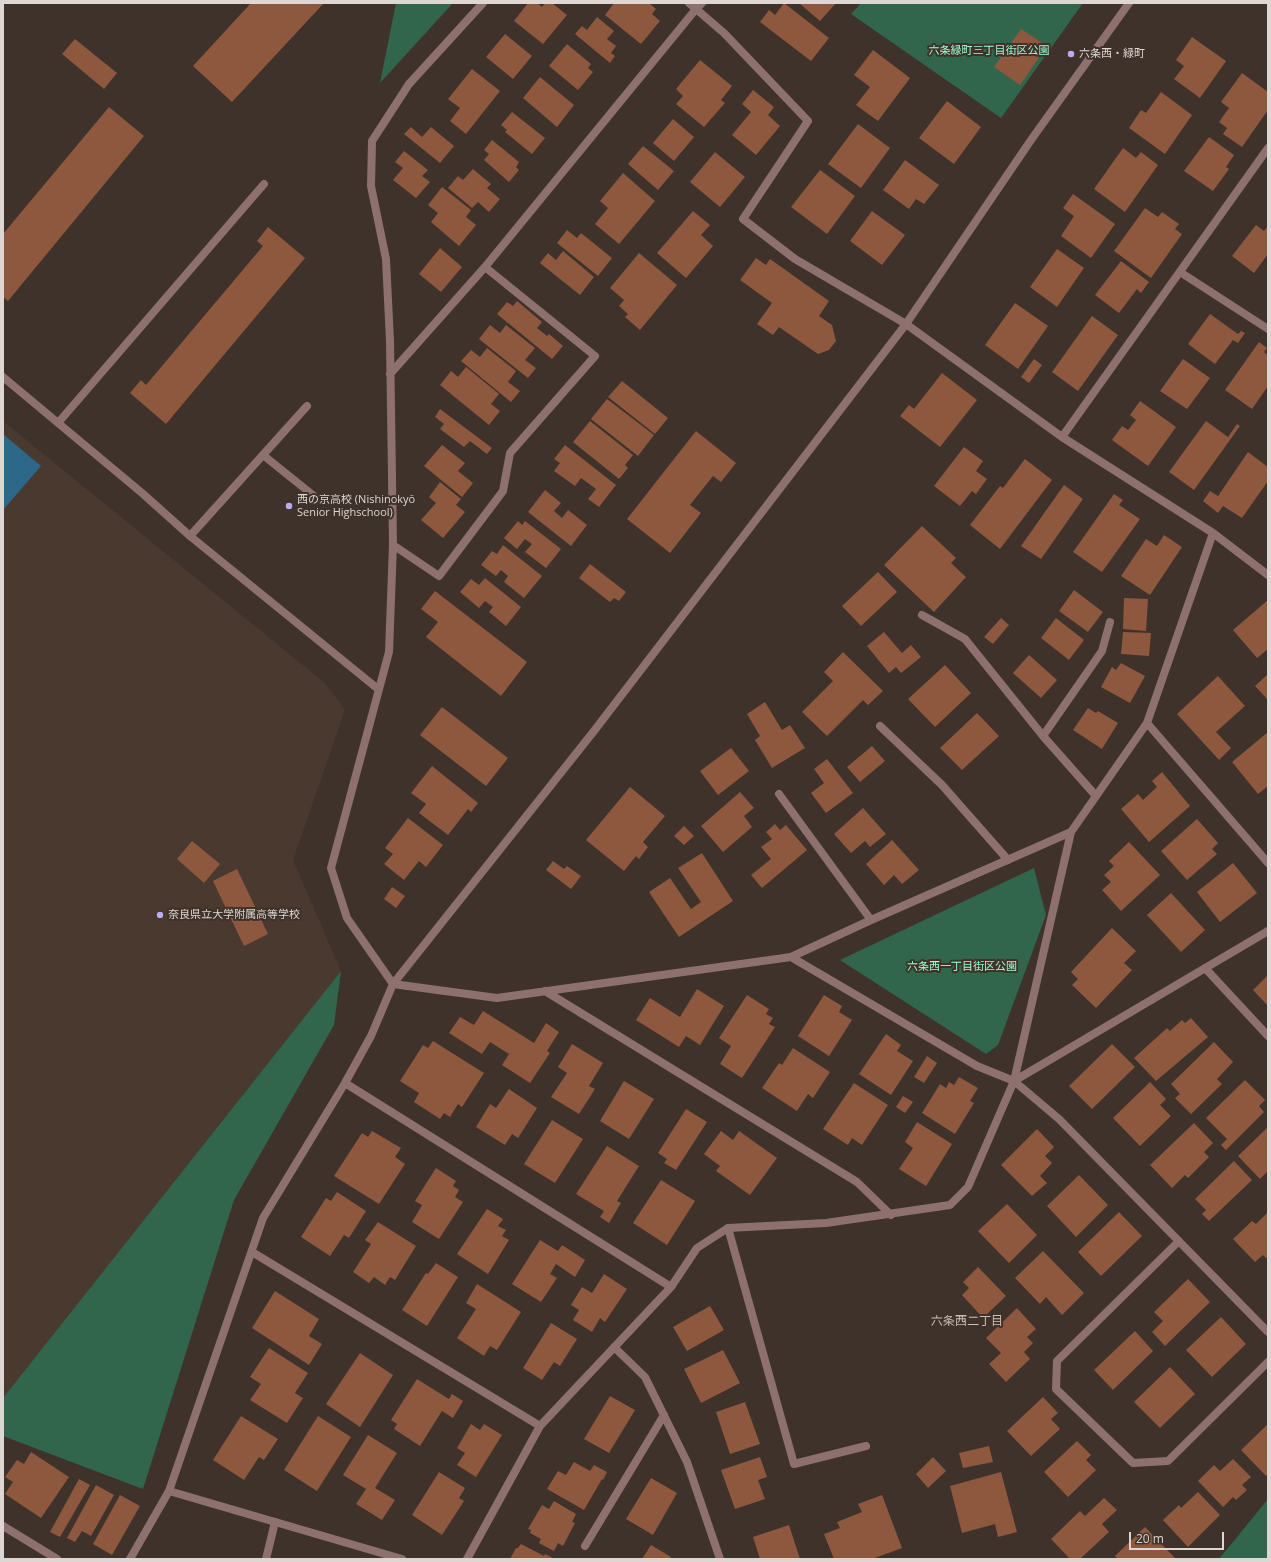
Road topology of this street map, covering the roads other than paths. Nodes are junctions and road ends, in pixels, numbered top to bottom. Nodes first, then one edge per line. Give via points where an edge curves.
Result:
1 (483, 3) edge
2 (689, 3) edge
3 (702, 3) edge
4 (1129, 3) edge
5 (696, 9) junction
6 (1268, 148) edge
7 (264, 184) dead end
8 (485, 267) junction
9 (1180, 272) junction
10 (906, 324) junction
11 (1268, 329) edge
12 (390, 374) junction
13 (3, 377) edge
14 (307, 406) dead end
15 (58, 423) junction
16 (1062, 437) junction
17 (263, 455) junction
18 (314, 496) dead end
19 (1213, 533) junction
20 (190, 536) junction
21 (393, 545) junction
22 (1268, 575) edge
23 (922, 615) dead end
24 (1110, 622) dead end
25 (378, 689) junction
26 (1147, 723) junction
27 (880, 726) dead end
28 (1043, 736) junction
29 (779, 794) dead end
30 (1096, 796) junction
31 (1071, 832) junction
32 (1008, 860) junction
33 (1268, 863) edge
34 (871, 920) junction
35 (1268, 931) edge
36 (792, 957) junction
37 (1205, 968) junction
38 (393, 984) junction
39 (545, 991) junction
40 (1268, 1036) edge
41 (1014, 1081) junction
42 (345, 1083) junction
43 (891, 1215) junction
44 (728, 1228) junction
45 (1178, 1241) junction
46 (252, 1252) junction
47 (671, 1287) junction
48 (1268, 1332) edge
49 (614, 1347) junction
50 (1268, 1362) edge
51 (664, 1415) junction
52 (540, 1426) junction
53 (866, 1446) dead end
54 (169, 1491) junction
55 (275, 1522) junction
56 (3, 1526) edge
57 (585, 1546) dead end
58 (57, 1559) edge
59 (130, 1559) edge
60 (266, 1559) edge
61 (402, 1559) edge
62 (467, 1559) edge
63 (720, 1559) edge

1 - 12 street via 409,84 372,141 371,186 386,259
2 - 5 street
3 - 5 street
4 - 10 street via 1031,140
5 - 8 street
5 - 10 street via 724,33 808,121 742,219 795,259
6 - 9 street
7 - 15 street
8 - 12 street
8 - 21 street via 595,356 510,453 503,491 439,576
9 - 11 street
9 - 16 street
10 - 16 street
10 - 38 street via 594,731
12 - 21 street
13 - 15 street
14 - 17 street
15 - 20 street
16 - 19 street
17 - 18 street
17 - 20 street
19 - 22 street
19 - 26 street
20 - 25 street
21 - 25 street via 389,652
23 - 28 street via 965,639
24 - 28 street via 1102,651
25 - 38 street via 331,868 346,918
26 - 30 street
26 - 33 street
27 - 32 street via 942,785
28 - 30 street
29 - 34 street
30 - 31 street
31 - 32 street
31 - 41 street
32 - 34 street
34 - 36 street
35 - 37 street
36 - 39 street
36 - 41 street via 977,1066
37 - 40 street
37 - 41 street
38 - 39 street via 497,998
38 - 42 street via 371,1036
39 - 43 street via 857,1182
41 - 43 street via 968,1187 950,1205
41 - 45 street via 1059,1120
42 - 46 street via 263,1218
42 - 47 street
43 - 44 street via 826,1223
44 - 47 street via 697,1248
44 - 53 street via 794,1464
45 - 48 street
45 - 50 street via 1057,1361 1056,1389 1133,1463 1168,1461
46 - 52 street
46 - 54 street
47 - 49 street
49 - 51 street via 645,1377
49 - 52 street
51 - 57 street
51 - 63 street via 687,1462
52 - 62 street
54 - 55 street
54 - 59 street
55 - 60 street
55 - 61 street
56 - 58 street

